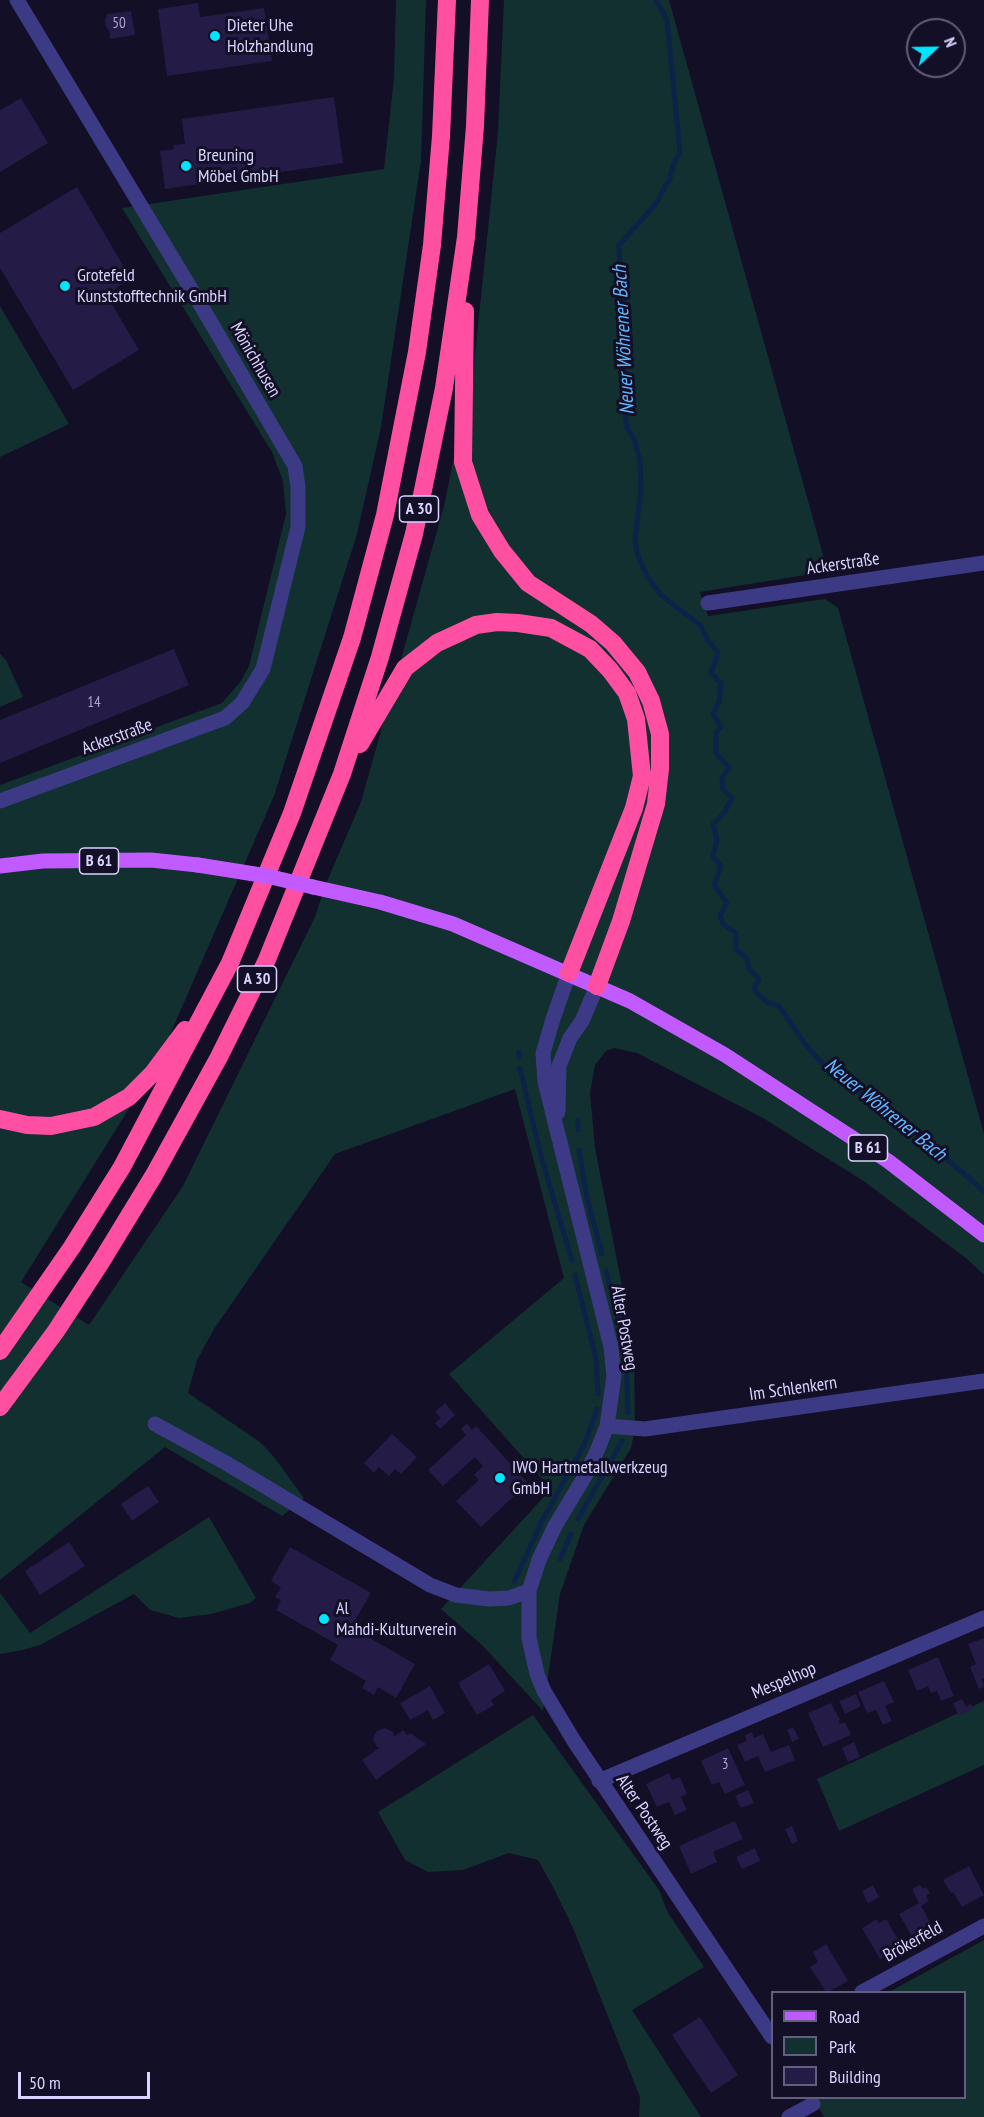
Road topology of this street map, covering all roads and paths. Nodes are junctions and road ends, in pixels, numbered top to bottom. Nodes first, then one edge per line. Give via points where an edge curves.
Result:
1 (17, 0) edge
2 (447, 0) edge
3 (480, 0) edge
4 (466, 237) junction
5 (984, 562) edge
6 (708, 603) dead end
7 (242, 703) joint
8 (342, 774) junction
9 (0, 801) edge
10 (0, 866) edge
11 (569, 974) junction
12 (597, 986) junction
13 (215, 990) junction
14 (0, 1119) edge
15 (557, 1130) junction
16 (984, 1235) edge
17 (0, 1351) edge
18 (984, 1381) edge
19 (0, 1407) edge
20 (155, 1425) dead end
21 (607, 1426) junction
22 (529, 1591) junction
23 (984, 1618) edge
24 (599, 1781) junction
25 (984, 1926) edge
26 (863, 1991) edge
27 (771, 2036) edge
28 (814, 2106) edge
29 (789, 2117) edge

1 - 7 street, Mönichhusen via 295,466 298,527 262,669
2 - 13 highway, A 30 via 432,245 417,352 385,515 352,638 292,813
3 - 4 highway, A 30
4 - 8 highway, A 30 via 444,388 414,534
4 - 12 highway via 463,462 480,515 528,583 591,624 619,650 637,672 651,701 660,734 656,804
5 - 6 street, Ackerstraße
7 - 9 street, Ackerstraße via 225,718
8 - 11 highway via 405,668 437,643 476,626 507,622 551,628 590,649 627,693 636,719 642,776 634,808
8 - 19 highway, A 30 via 266,962 219,1058 101,1262
10 - 11 main road, B 61, bridge via 43,861 151,860 267,876 380,902 453,924
11 - 12 main road, B 61
11 - 15 street, Alter Postweg via 543,1053 545,1082
12 - 15 street, Alter Postweg via 559,1066
12 - 16 main road, B 61 via 676,1026 746,1068 888,1161
13 - 14 highway via 153,1073 129,1097 94,1117 51,1126
13 - 17 highway, A 30 via 122,1167
15 - 21 street, Alter Postweg via 611,1347 614,1376
18 - 21 street, Im Schlenkern via 645,1429
20 - 22 street via 430,1585 456,1595 489,1599
21 - 22 street, Alter Postweg via 585,1476 555,1526
22 - 24 street, Alter Postweg via 529,1638 537,1674
23 - 24 street, Mespelhop
24 - 27 street, Alter Postweg
25 - 26 street, Brökerfeld
28 - 29 street

